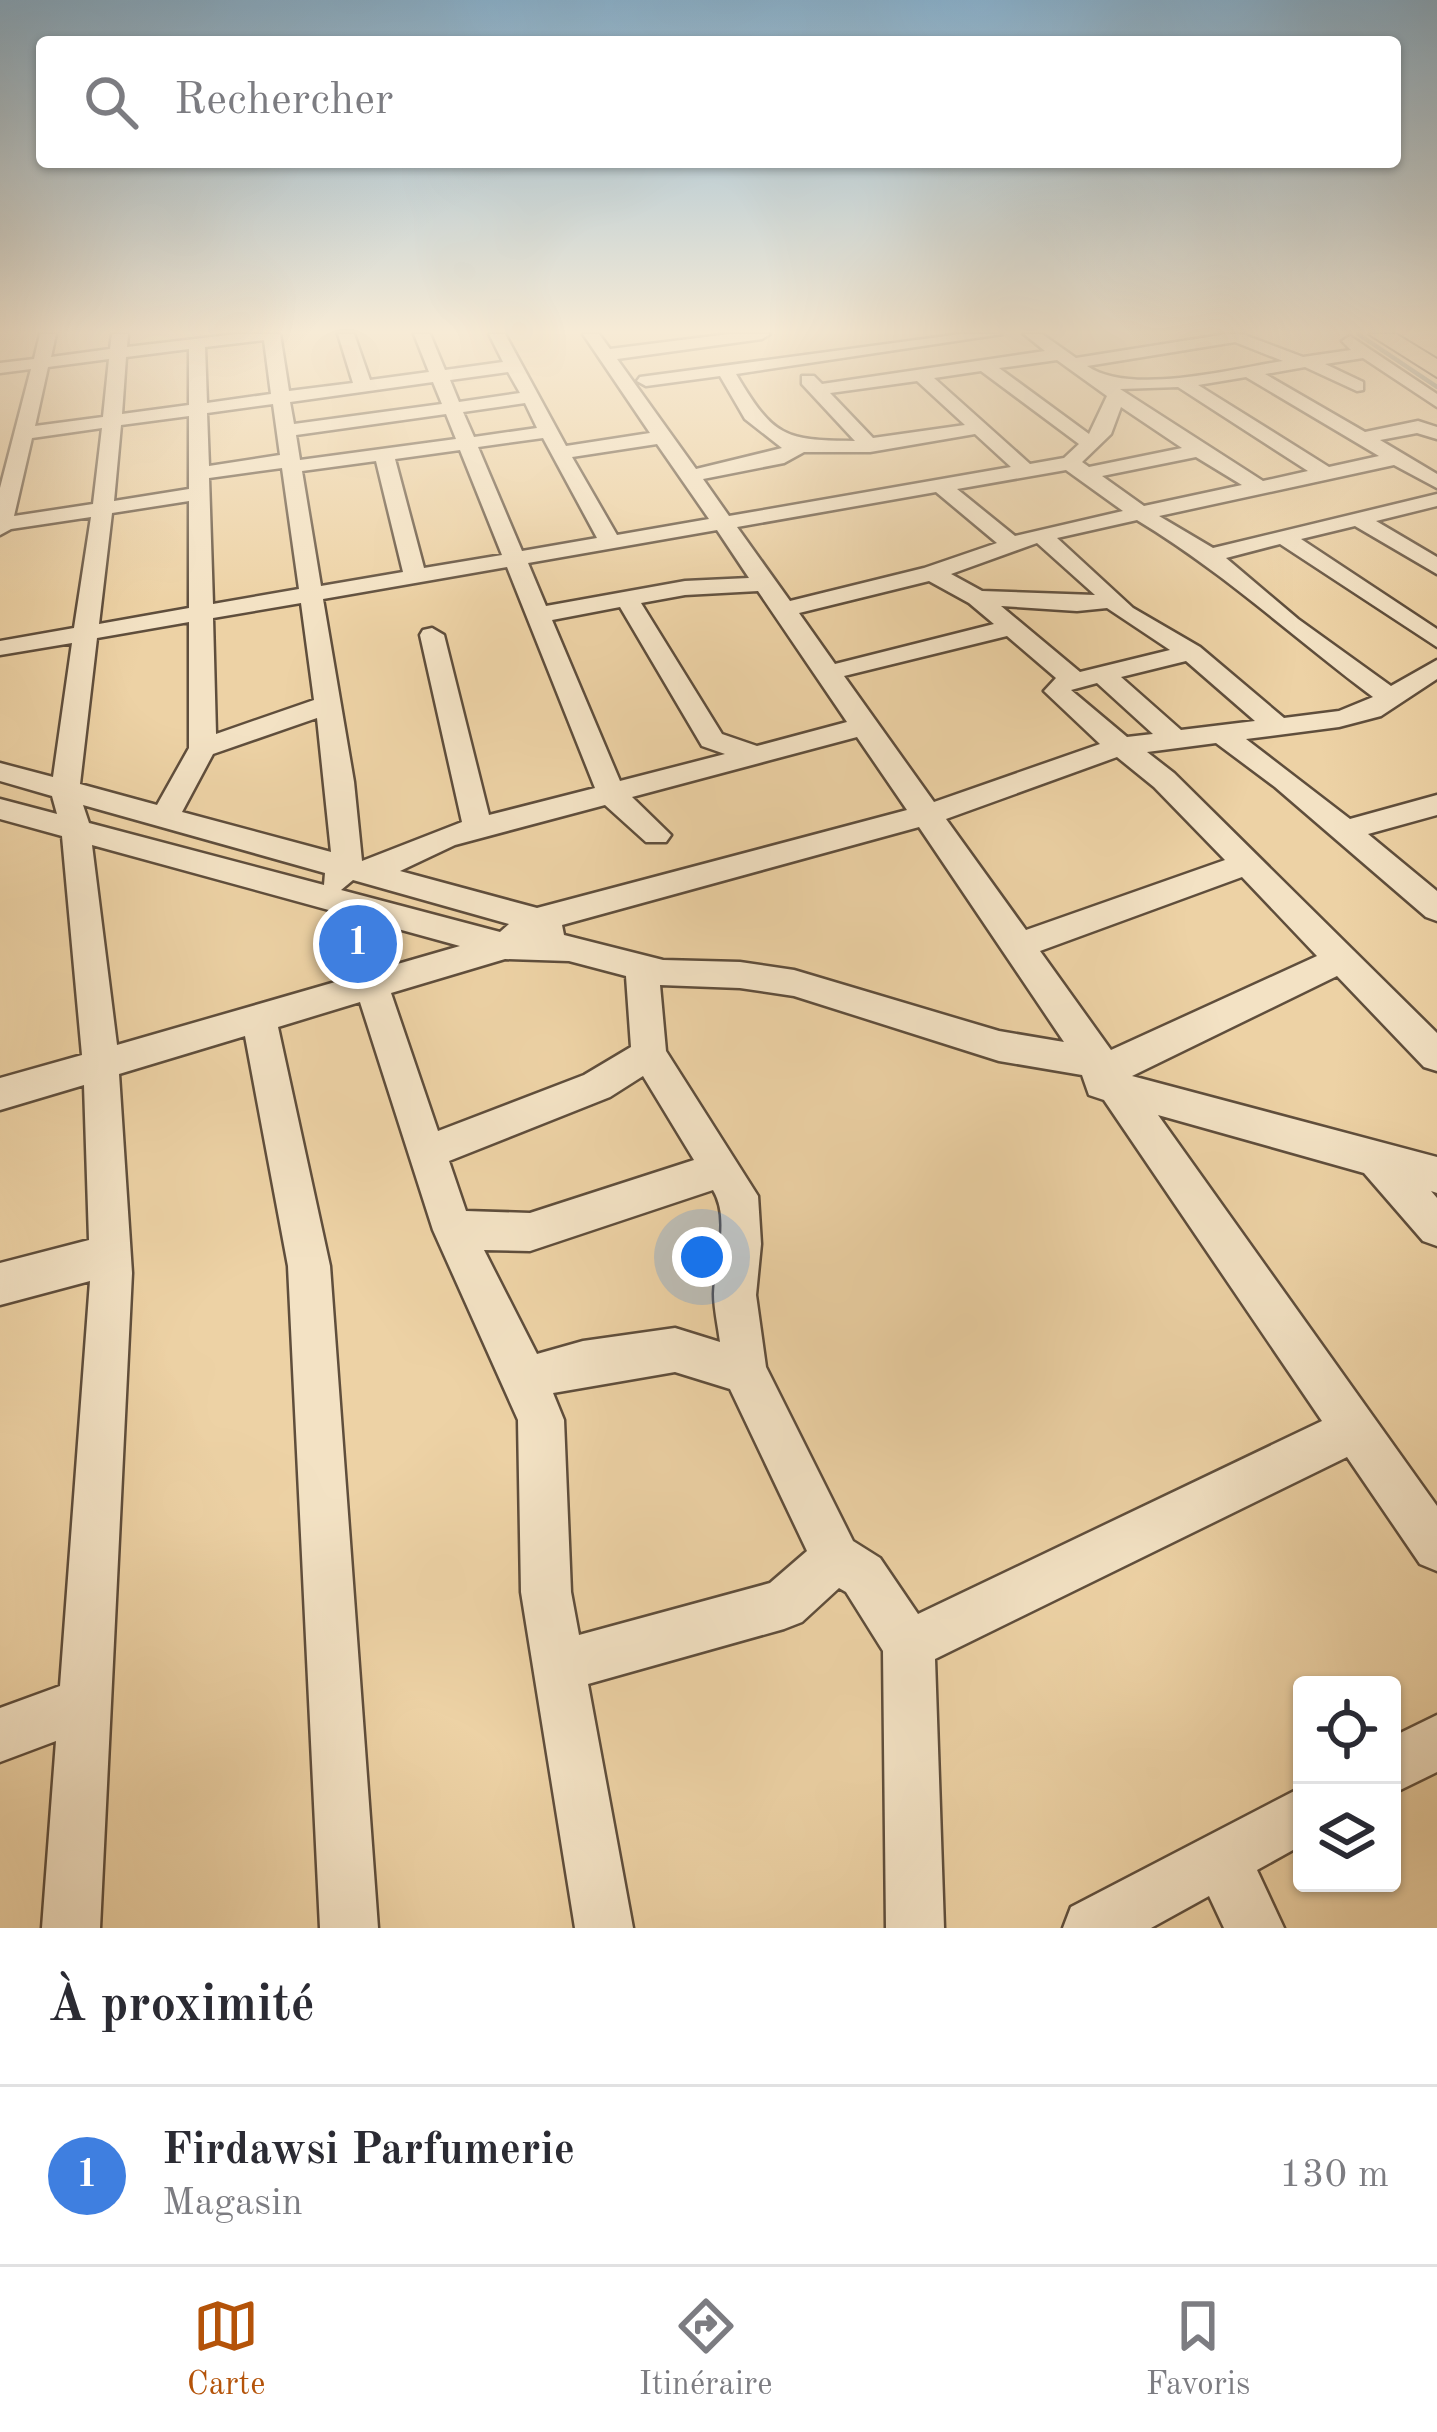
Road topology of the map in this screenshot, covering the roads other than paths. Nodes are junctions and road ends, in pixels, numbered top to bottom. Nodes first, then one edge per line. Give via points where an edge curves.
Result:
1 (26, 424) edge
2 (74, 424) edge
3 (112, 424) edge
4 (197, 424) edge
5 (285, 424) edge
6 (337, 424) edge
7 (460, 424) edge
8 (545, 424) edge
9 (654, 424) edge
10 (764, 424) edge
11 (848, 424) edge
12 (976, 424) edge
13 (1067, 424) edge
14 (1106, 424) edge
15 (1157, 424) edge
16 (1247, 424) edge
17 (1341, 424) edge
18 (851, 427) junction
19 (1161, 427) junction
20 (980, 428) junction
21 (0, 429) edge
22 (25, 429) junction
23 (286, 431) junction
24 (1139, 431) dead end
25 (549, 432) junction
26 (1437, 433) edge
27 (1117, 435) dead end
28 (663, 437) junction
29 (1364, 437) junction
30 (467, 442) junction
31 (1093, 442) junction
32 (790, 443) junction
33 (870, 446) junction
34 (1198, 451) junction
35 (384, 454) junction
36 (560, 454) junction
37 (1398, 458) junction
38 (9, 461) edge
39 (291, 463) junction
40 (1077, 468) junction
41 (1025, 470) junction
42 (1323, 472) junction
43 (690, 476) junction
44 (1437, 482) edge
45 (198, 484) junction
46 (940, 485) junction
47 (1257, 486) junction
48 (4, 496) edge
49 (1437, 500) edge
50 (102, 506) junction
51 (1141, 514) junction
52 (1360, 520) junction
53 (723, 523) junction
54 (1, 526) edge
55 (1040, 536) junction
56 (1285, 538) junction
57 (610, 542) junction
58 (1011, 544) junction
59 (1210, 555) junction
60 (515, 559) junction
61 (1437, 567) edge
62 (932, 573) junction
63 (415, 576) junction
64 (308, 595) junction
65 (774, 597) junction
66 (977, 598) junction
67 (627, 599) junction
68 (1112, 600) junction
69 (201, 614) junction
70 (538, 615) junction
71 (1013, 626) junction
72 (86, 633) junction
73 (432, 635) dead end
74 (1437, 640) edge
75 (0, 648) edge
76 (1191, 652) junction
77 (1437, 668) edge
78 (827, 673) junction
79 (1102, 675) junction
80 (1075, 681) junction
81 (1391, 698) junction
82 (327, 705) junction
83 (1276, 725) junction
84 (865, 726) junction
85 (1218, 732) junction
86 (712, 740) junction
87 (1176, 740) junction
88 (1118, 747) junction
89 (203, 748) junction
90 (753, 754) junction
91 (0, 772) edge
92 (680, 775) junction
93 (65, 790) junction
94 (612, 795) junction
95 (0, 808) edge
96 (1434, 810) edge
97 (927, 815) junction
98 (166, 817) junction
99 (478, 829) junction
100 (76, 830) junction
101 (1346, 830) junction
102 (656, 835) junction
103 (1243, 865) junction
104 (358, 869) junction
105 (660, 887) junction
106 (322, 898) junction
107 (1437, 909) edge
108 (537, 920) junction
109 (505, 946) junction
110 (1018, 946) junction
111 (568, 948) junction
112 (1340, 959) junction
113 (642, 969) junction
114 (371, 985) junction
115 (259, 1018) junction
116 (649, 1054) junction
117 (1437, 1056) edge
118 (100, 1064) junction
119 (1106, 1078) junction
120 (0, 1094) edge
121 (425, 1154) junction
122 (1378, 1161) junction
123 (722, 1168) junction
124 (1437, 1175) edge
125 (1437, 1227) edge
126 (453, 1230) junction
127 (111, 1273) junction
128 (0, 1284) edge
129 (745, 1370) junction
130 (526, 1378) junction
131 (1354, 1429) junction
132 (1437, 1547) edge
133 (836, 1558) junction
134 (909, 1645) junction
135 (558, 1667) junction
136 (85, 1703) junction
137 (0, 1735) edge
138 (1437, 1742) edge
139 (1401, 1762) edge
140 (1293, 1820) edge
141 (1221, 1859) junction
142 (1102, 1926) edge
143 (71, 1928) edge
144 (349, 1928) edge
145 (604, 1928) edge
146 (915, 1928) edge
147 (1255, 1928) edge

1 - 22 street
2 - 22 street
3 - 50 street
4 - 45 street
5 - 23 street
6 - 23 street
7 - 30 street
8 - 25 street
9 - 28 street
10 - 32 street
11 - 18 street
12 - 20 street
13 - 31 street
14 - 31 street
15 - 19 street
16 - 42 street
17 - 29 street
18 - 32 street
18 - 33 street
19 - 24 street
19 - 34 street
20 - 33 street
20 - 41 street
21 - 22 street
22 - 38 street
23 - 39 street
25 - 30 street
25 - 36 street
26 - 29 street via 1418,427
27 - 31 street
28 - 36 street
28 - 43 street
29 - 37 street
30 - 35 street
30 - 60 street
31 - 40 street
32 - 33 street
32 - 43 street via 777,459
34 - 40 street
34 - 47 street
35 - 39 street
35 - 63 street
36 - 57 street
37 - 42 street
37 - 44 street
38 - 48 street
39 - 45 street
39 - 64 street
40 - 41 street
40 - 51 street
41 - 46 street
42 - 47 street
43 - 53 street
45 - 50 street
45 - 69 street
46 - 53 street
46 - 58 street
47 - 51 street
48 - 54 street
49 - 52 street
50 - 54 street
50 - 72 street
51 - 55 street
51 - 59 street
52 - 56 street
52 - 61 street
53 - 57 street
53 - 65 street
55 - 58 street
55 - 68 street
56 - 59 street
56 - 74 street
57 - 60 street
58 - 62 street
59 - 81 street
60 - 63 street
60 - 70 street
62 - 65 street
62 - 66 street
63 - 64 street
64 - 69 street
64 - 82 street
65 - 67 street via 685,588
65 - 78 street
66 - 68 street
66 - 71 street
67 - 70 street
67 - 86 street
68 - 76 street
69 - 72 street
69 - 89 street
70 - 94 street
71 - 78 street
71 - 80 street
72 - 75 street
72 - 93 street
73 - 99 street
76 - 79 street
76 - 83 street
77 - 81 street
78 - 84 street
79 - 80 street
79 - 87 street
80 - 88 street via 1057,691
81 - 83 street via 1339,718
82 - 89 street
82 - 104 street
83 - 85 street
84 - 90 street
84 - 97 street
85 - 87 street
85 - 101 street
86 - 90 street
86 - 92 street
87 - 88 street
88 - 97 street
88 - 103 street via 1164,780
89 - 98 street
90 - 92 street
91 - 93 street
92 - 94 street
92 - 102 street
93 - 98 street
93 - 100 street
94 - 99 street
94 - 102 street
95 - 100 street
96 - 101 street
97 - 105 street
97 - 110 street
98 - 104 street
99 - 104 street
100 - 106 street
100 - 118 street
101 - 107 street
102 - 105 street
103 - 110 street
103 - 112 street
104 - 106 street
104 - 108 street
105 - 108 street
106 - 109 street
108 - 109 street
108 - 111 street
109 - 111 street
109 - 114 street
110 - 119 street
111 - 113 street
112 - 117 street
112 - 119 street via 1125,1059
113 - 116 street
113 - 119 street via 794,983
114 - 115 street
114 - 121 street
115 - 118 street
115 - 144 street via 310,1266
116 - 121 street via 597,1086
116 - 123 street
118 - 120 street
118 - 127 street
119 - 122 street
119 - 131 street
121 - 126 street
122 - 124 street
122 - 125 street
123 - 126 street via 530,1232
123 - 129 street via 738,1196 735,1294
126 - 130 street
127 - 128 street via 88,1260
127 - 136 street
129 - 130 street via 675,1349
129 - 133 street
130 - 135 street via 541,1420 544,1576
131 - 132 street
131 - 134 street
133 - 134 street via 863,1575
133 - 135 street via 784,1604
134 - 146 street
135 - 145 street
136 - 137 street
136 - 143 street
138 - 139 street
140 - 141 street
141 - 142 street
141 - 147 street

